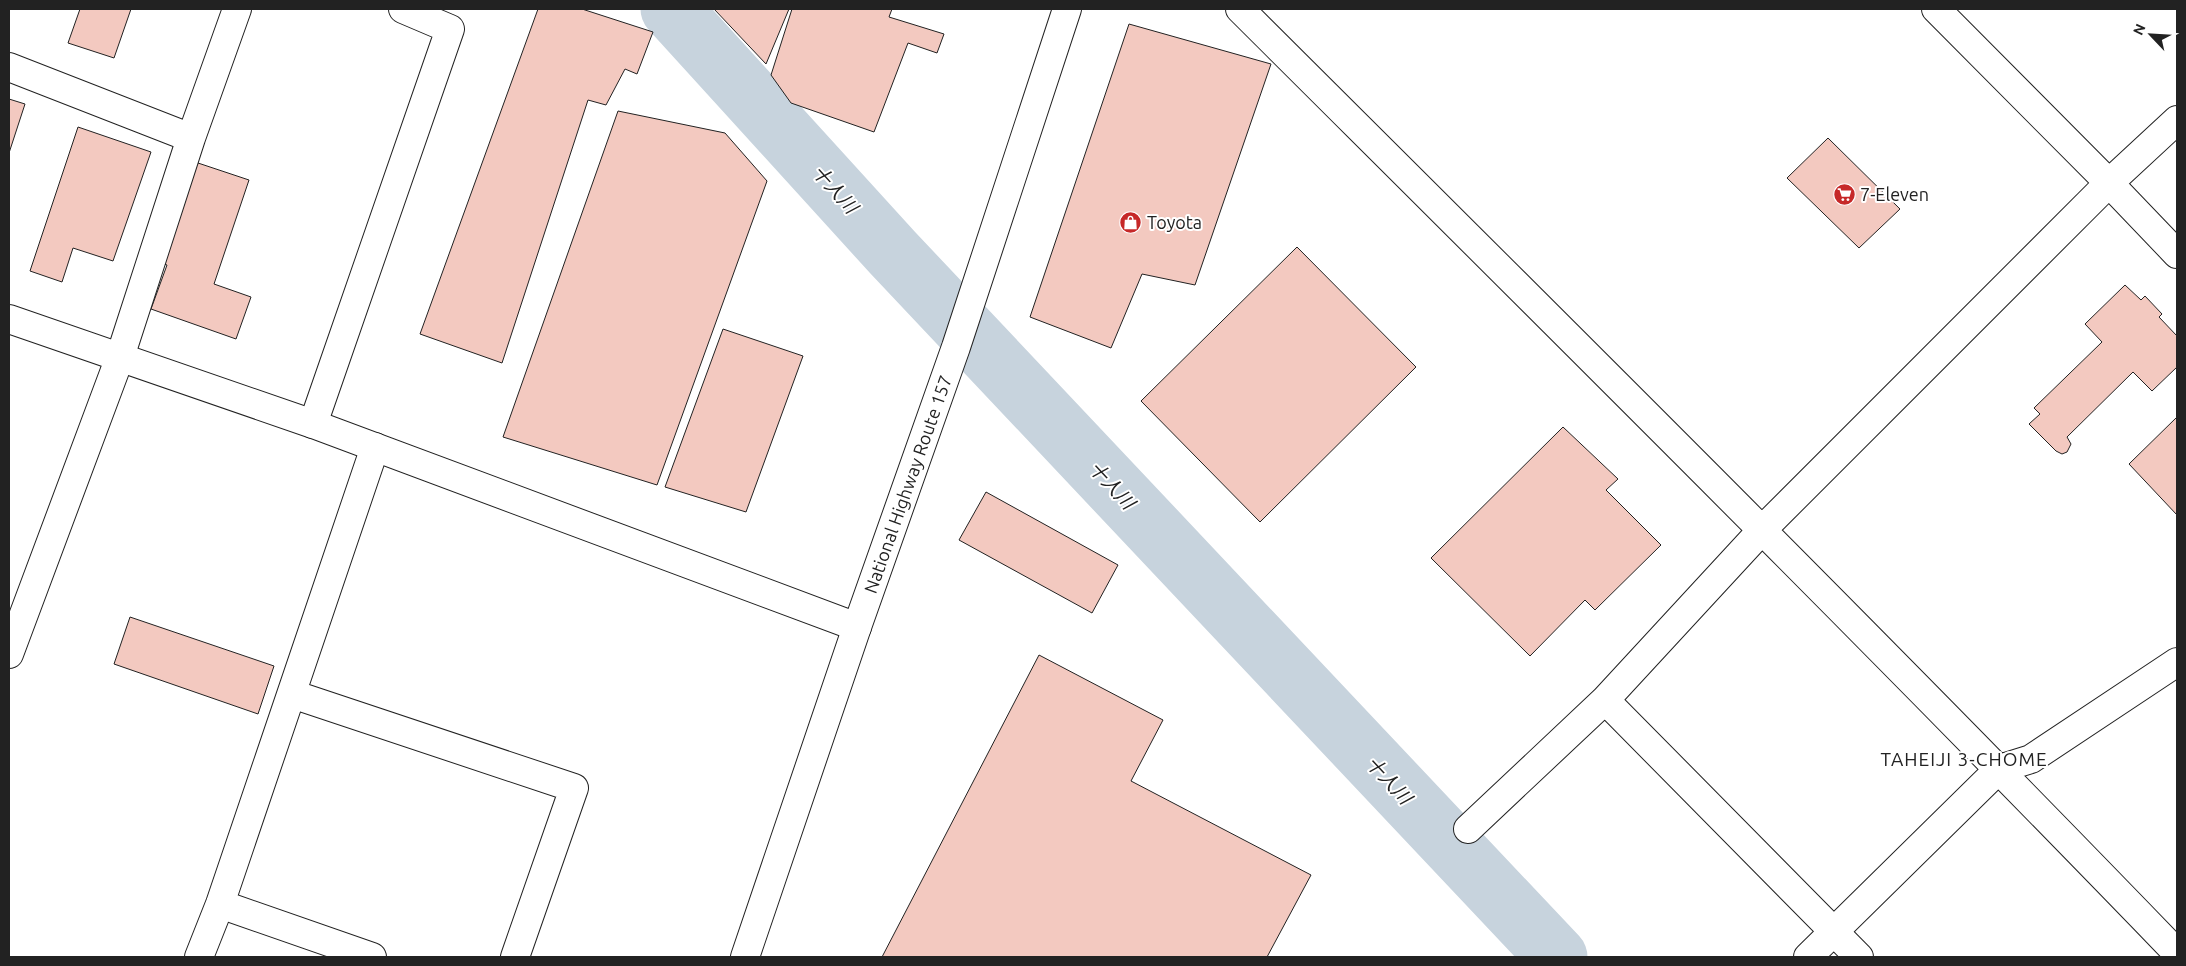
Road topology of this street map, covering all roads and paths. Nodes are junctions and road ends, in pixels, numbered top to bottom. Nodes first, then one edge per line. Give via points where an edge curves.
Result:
1 (237, 9) edge
2 (403, 9) edge
3 (1067, 9) edge
4 (1240, 9) edge
5 (1936, 9) edge
6 (9, 67) edge
7 (2177, 120) edge
8 (191, 138) junction
9 (2110, 183) junction
10 (2177, 254) edge
11 (9, 319) edge
12 (120, 357) junction
13 (313, 424) junction
14 (375, 447) junction
15 (1762, 530) junction
16 (857, 627) junction
17 (9, 654) edge
18 (2177, 662) edge
19 (292, 694) junction
20 (1605, 700) junction
21 (1999, 768) junction
22 (1468, 829) dead end
23 (220, 904) junction
24 (1835, 931) junction
25 (2177, 953) edge
26 (199, 957) edge
27 (372, 957) edge
28 (515, 957) edge
29 (745, 957) edge
30 (1808, 957) edge
31 (1860, 957) edge

1 - 8 main road
2 - 13 main road via 450,29
3 - 16 main road, National Highway Route 157 via 956,347
4 - 15 main road
5 - 9 main road
6 - 8 main road
7 - 9 main road
8 - 12 main road
9 - 10 main road
9 - 15 main road
11 - 12 main road
12 - 13 main road
12 - 17 main road
13 - 14 main road
14 - 16 main road
14 - 19 main road
15 - 20 main road
15 - 21 main road
16 - 29 main road, National Highway Route 157
18 - 21 main road via 2031,759
19 - 23 main road
19 - 28 main road via 574,788
20 - 22 main road
20 - 24 main road
21 - 24 main road
21 - 25 main road
23 - 26 main road
23 - 27 main road
24 - 30 main road
24 - 31 main road

